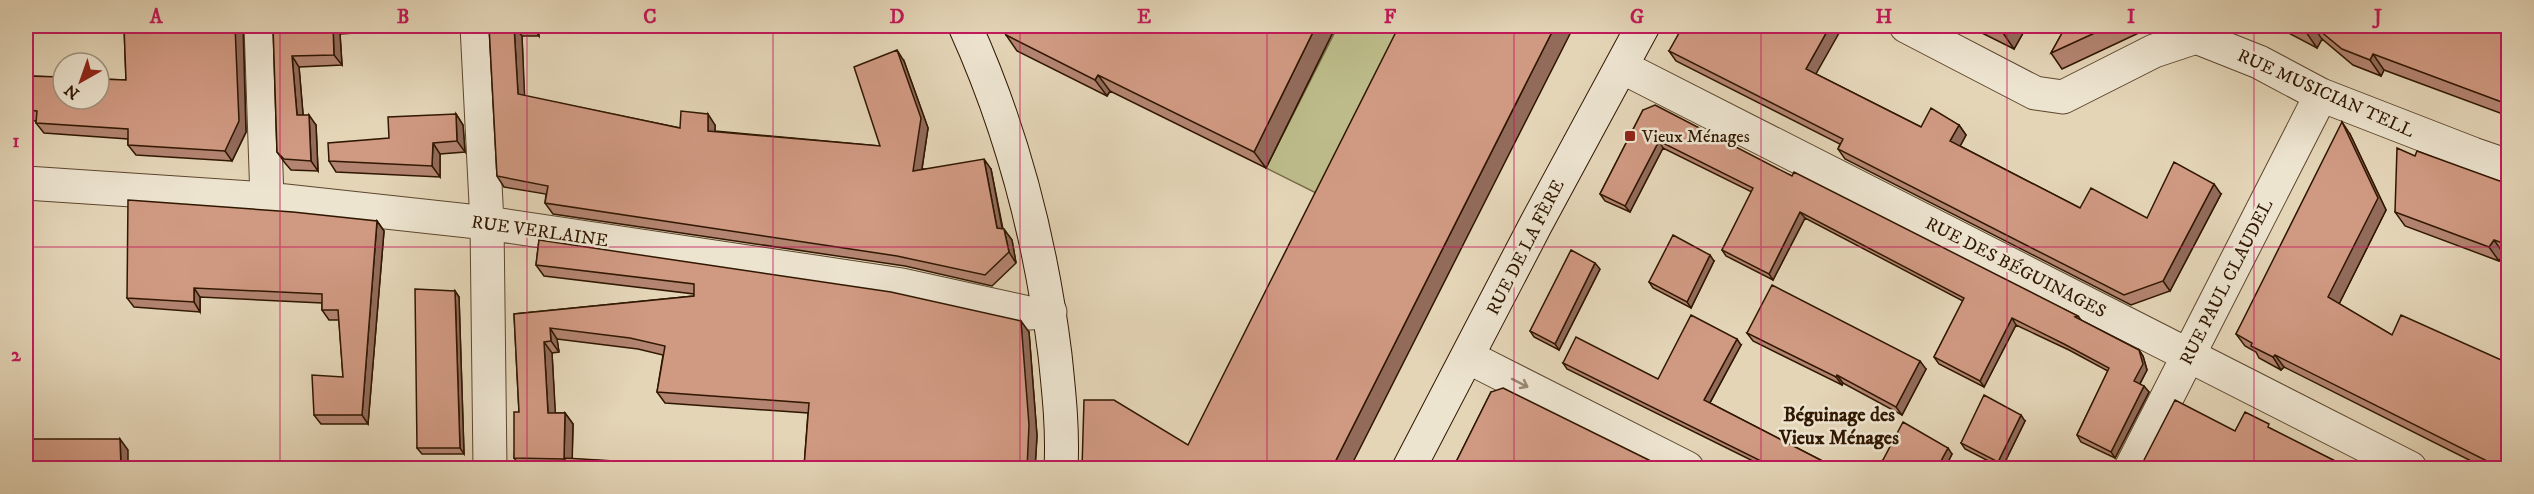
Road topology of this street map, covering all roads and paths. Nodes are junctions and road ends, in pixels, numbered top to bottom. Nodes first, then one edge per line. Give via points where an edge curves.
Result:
1 (261, 26) edge
2 (477, 26) edge
3 (965, 26) edge
4 (1643, 26) edge
5 (1906, 26) edge
6 (2188, 31) edge
7 (1622, 67) junction
8 (2321, 95) junction
9 (2508, 166) edge
10 (26, 183) edge
11 (267, 199) junction
12 (487, 223) junction
13 (1050, 312) junction
14 (2189, 356) junction
15 (1468, 357) junction
16 (490, 468) edge
17 (1061, 468) edge
18 (1409, 468) edge
19 (1687, 468) edge
20 (2131, 468) edge
21 (2410, 468) edge

1 - 11 street
2 - 12 street
3 - 13 street via 989,80 1032,217
4 - 7 street, RUE DE LA FÈRE
5 - 6 street via 2035,93 2063,97
6 - 8 street, RUE MUSICIAN TELL
7 - 14 street, RUE DES BÉGUINAGES
7 - 15 street, RUE DE LA FÈRE
8 - 9 street, RUE MUSICIAN TELL
8 - 14 street, RUE PAUL CLAUDEL
10 - 11 street, RUE VERLAINE
11 - 12 street, RUE VERLAINE
12 - 13 street, RUE VERLAINE via 902,285 1029,313
12 - 16 street
13 - 17 street via 1063,431
14 - 20 street, RUE PAUL CLAUDEL
14 - 21 street, RUE DES BÉGUINAGES
15 - 18 street, RUE DE LA FÈRE
15 -> 19 street

